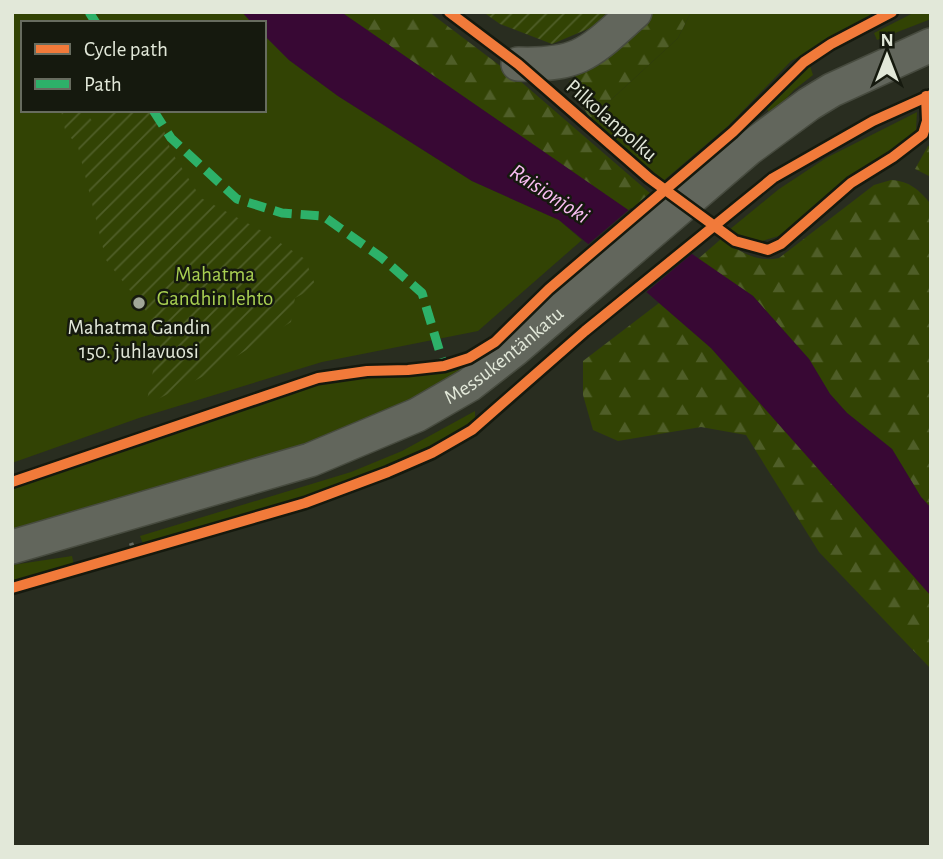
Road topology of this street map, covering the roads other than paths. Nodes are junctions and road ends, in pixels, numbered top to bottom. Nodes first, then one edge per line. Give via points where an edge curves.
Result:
1 (635, 12) edge
2 (931, 45) edge
3 (518, 64) dead end
4 (12, 547) edge

1 - 3 street via 577,59
2 - 4 street, Messukentänkatu via 832,90 800,110 469,385 417,415 310,460

